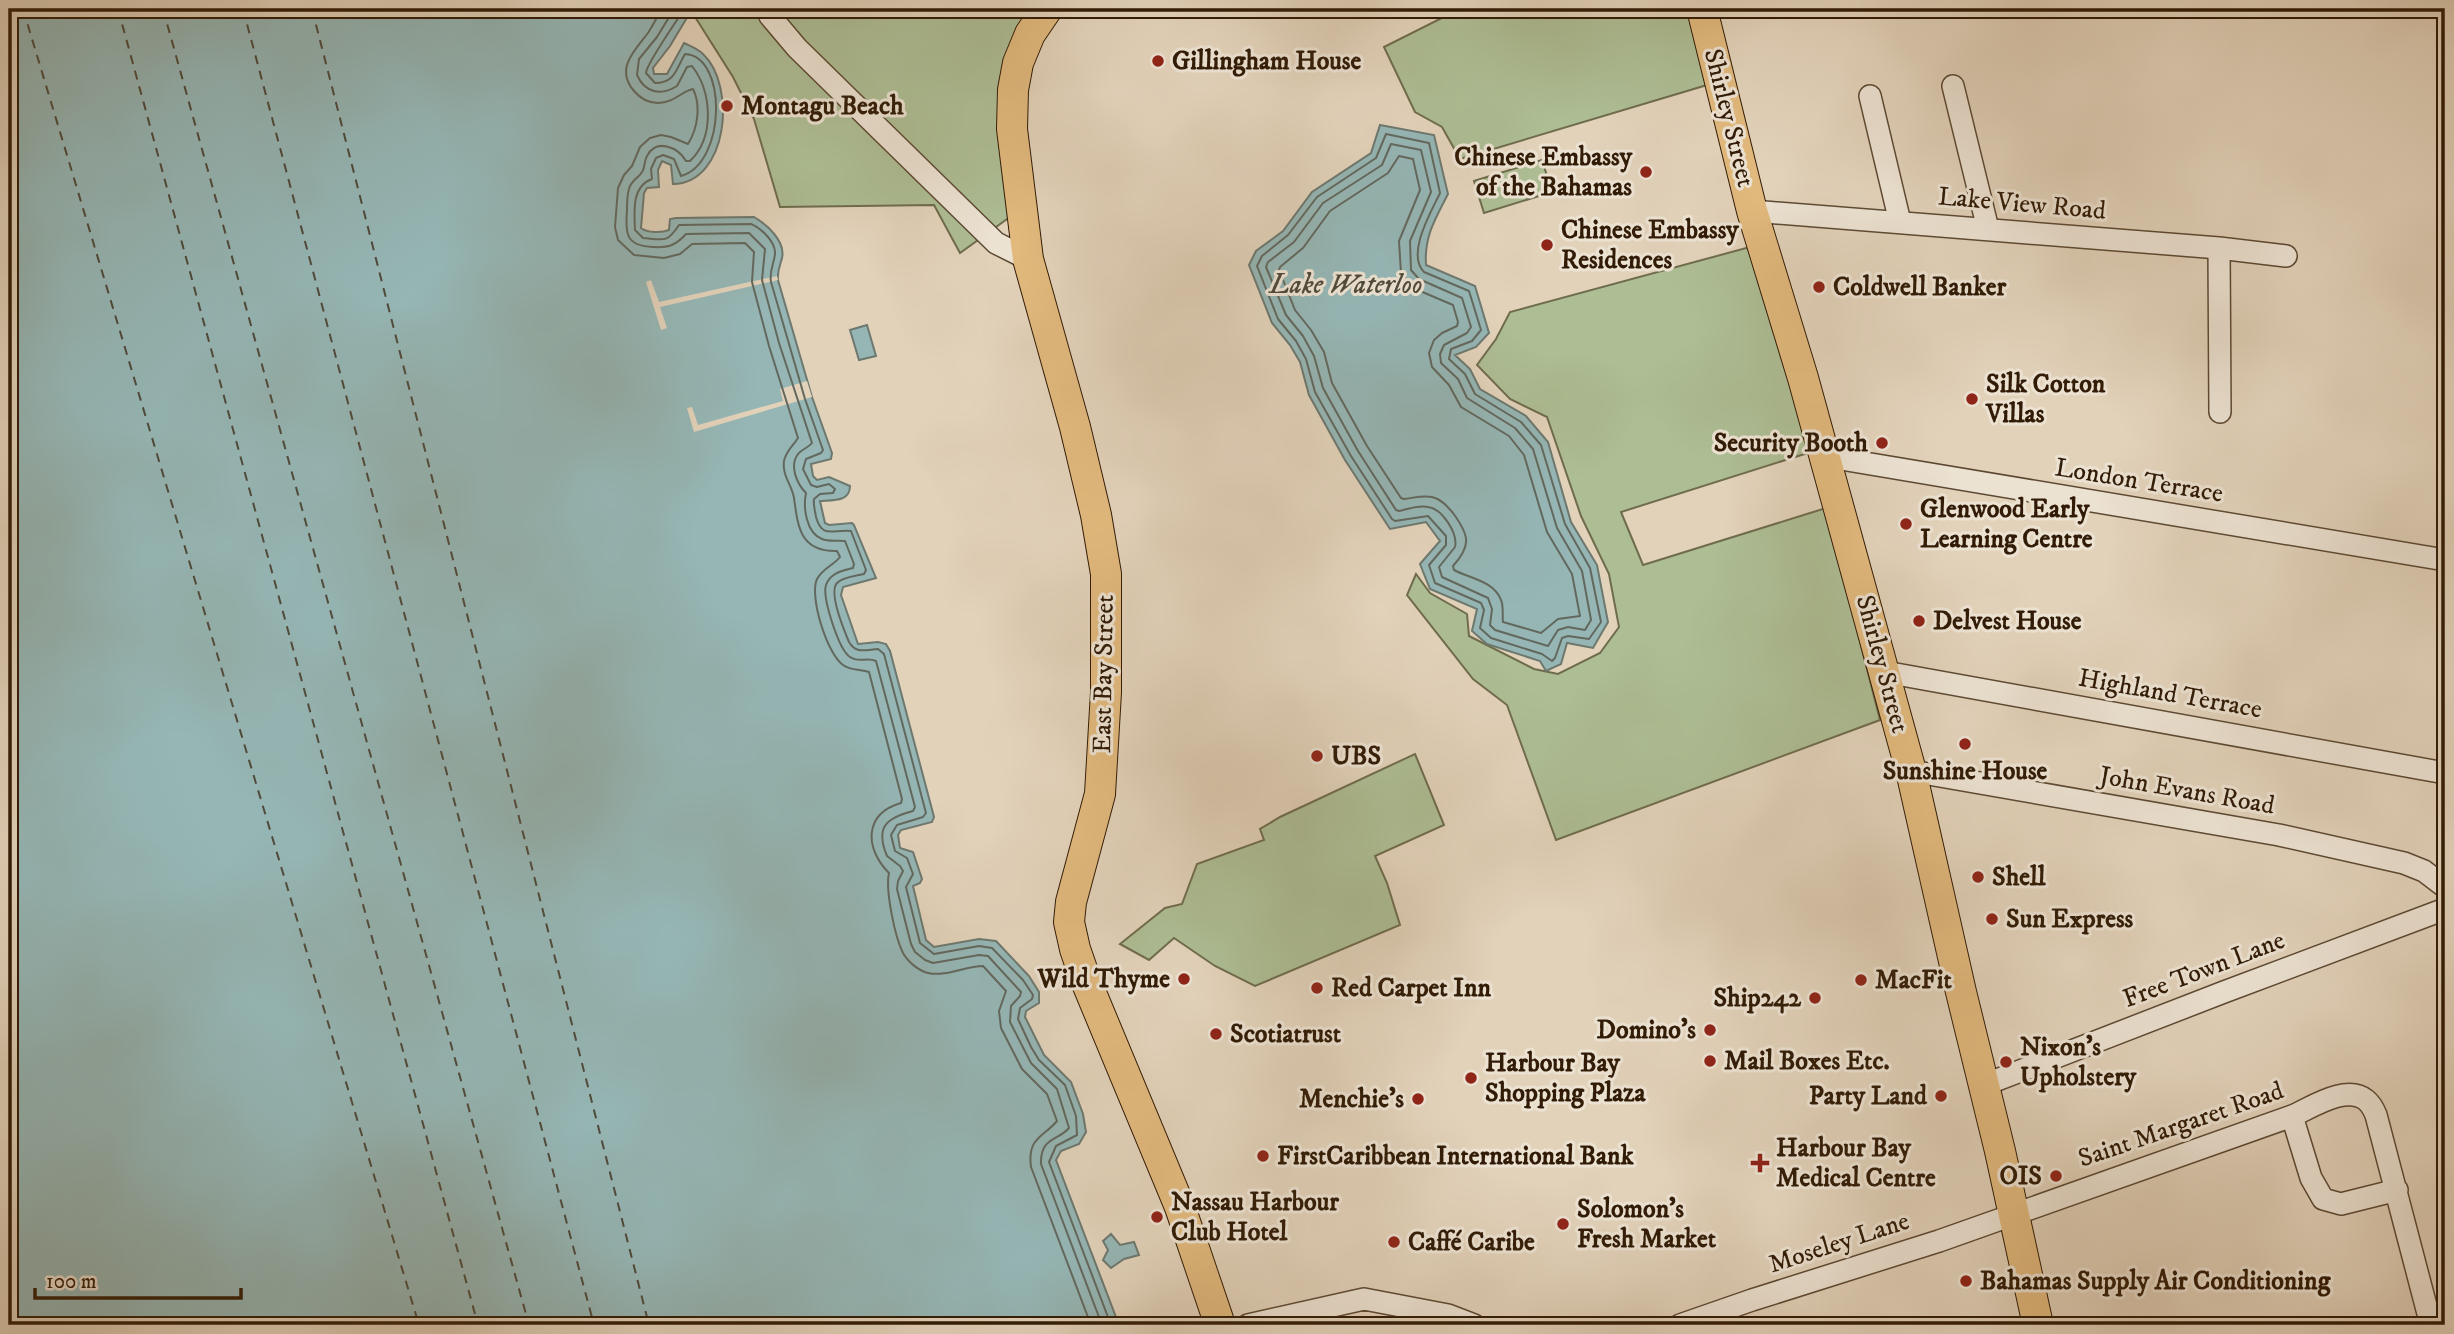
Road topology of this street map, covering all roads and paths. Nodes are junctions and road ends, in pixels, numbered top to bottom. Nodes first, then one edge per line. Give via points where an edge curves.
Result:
1 (767, 9) edge
2 (1047, 9) edge
3 (1702, 9) edge
4 (1953, 86) dead end
5 (1870, 96) dead end
6 (1752, 211) junction
7 (1900, 222) junction
8 (1987, 229) junction
9 (2219, 248) junction
10 (2286, 256) dead end
11 (1028, 259) junction
12 (2220, 412) dead end
13 (1824, 456) junction
14 (2445, 560) edge
15 (1885, 672) junction
16 (1911, 771) junction
17 (2445, 773) edge
18 (2445, 887) edge
19 (2445, 909) edge
20 (1984, 1085) junction
21 (2292, 1116) junction
22 (2397, 1190) junction
23 (2014, 1213) junction
24 (1220, 1325) edge
25 (1248, 1325) edge
26 (1475, 1325) edge
27 (1680, 1325) edge
28 (2038, 1325) edge
29 (2431, 1325) edge

1 - 11 street via 797,48 996,243
2 - 11 highway, East Bay Street via 1030,34 1013,90 1012,129
3 - 6 highway, Shirley Street
4 - 8 street
5 - 7 street
6 - 7 street, Lake View Road
6 - 13 highway, Shirley Street
7 - 8 street, Lake View Road
8 - 9 street, Lake View Road
9 - 10 street, Lake View Road
9 - 12 street
11 - 24 highway, East Bay Street via 1078,440 1106,574 1102,779 1069,922 1086,981 1180,1207
13 - 14 street, London Terrace
13 - 15 highway, Shirley Street
15 - 16 highway, Shirley Street
15 - 17 street, Highland Terrace
16 - 18 street, John Evans Road via 2279,835 2404,863 2424,870
16 - 20 highway, Shirley Street
19 - 20 street, Free Town Lane
20 - 23 highway, Shirley Street
21 - 22 street via 2311,1178 2323,1199 2341,1204
21 - 22 street, Saint Margaret Road via 2344,1095 2366,1100 2376,1115
21 - 23 street, Saint Margaret Road
22 - 29 street
23 - 27 street, Moseley Lane
23 - 28 highway, Shirley Street
25 - 26 street via 1364,1299 1448,1315

